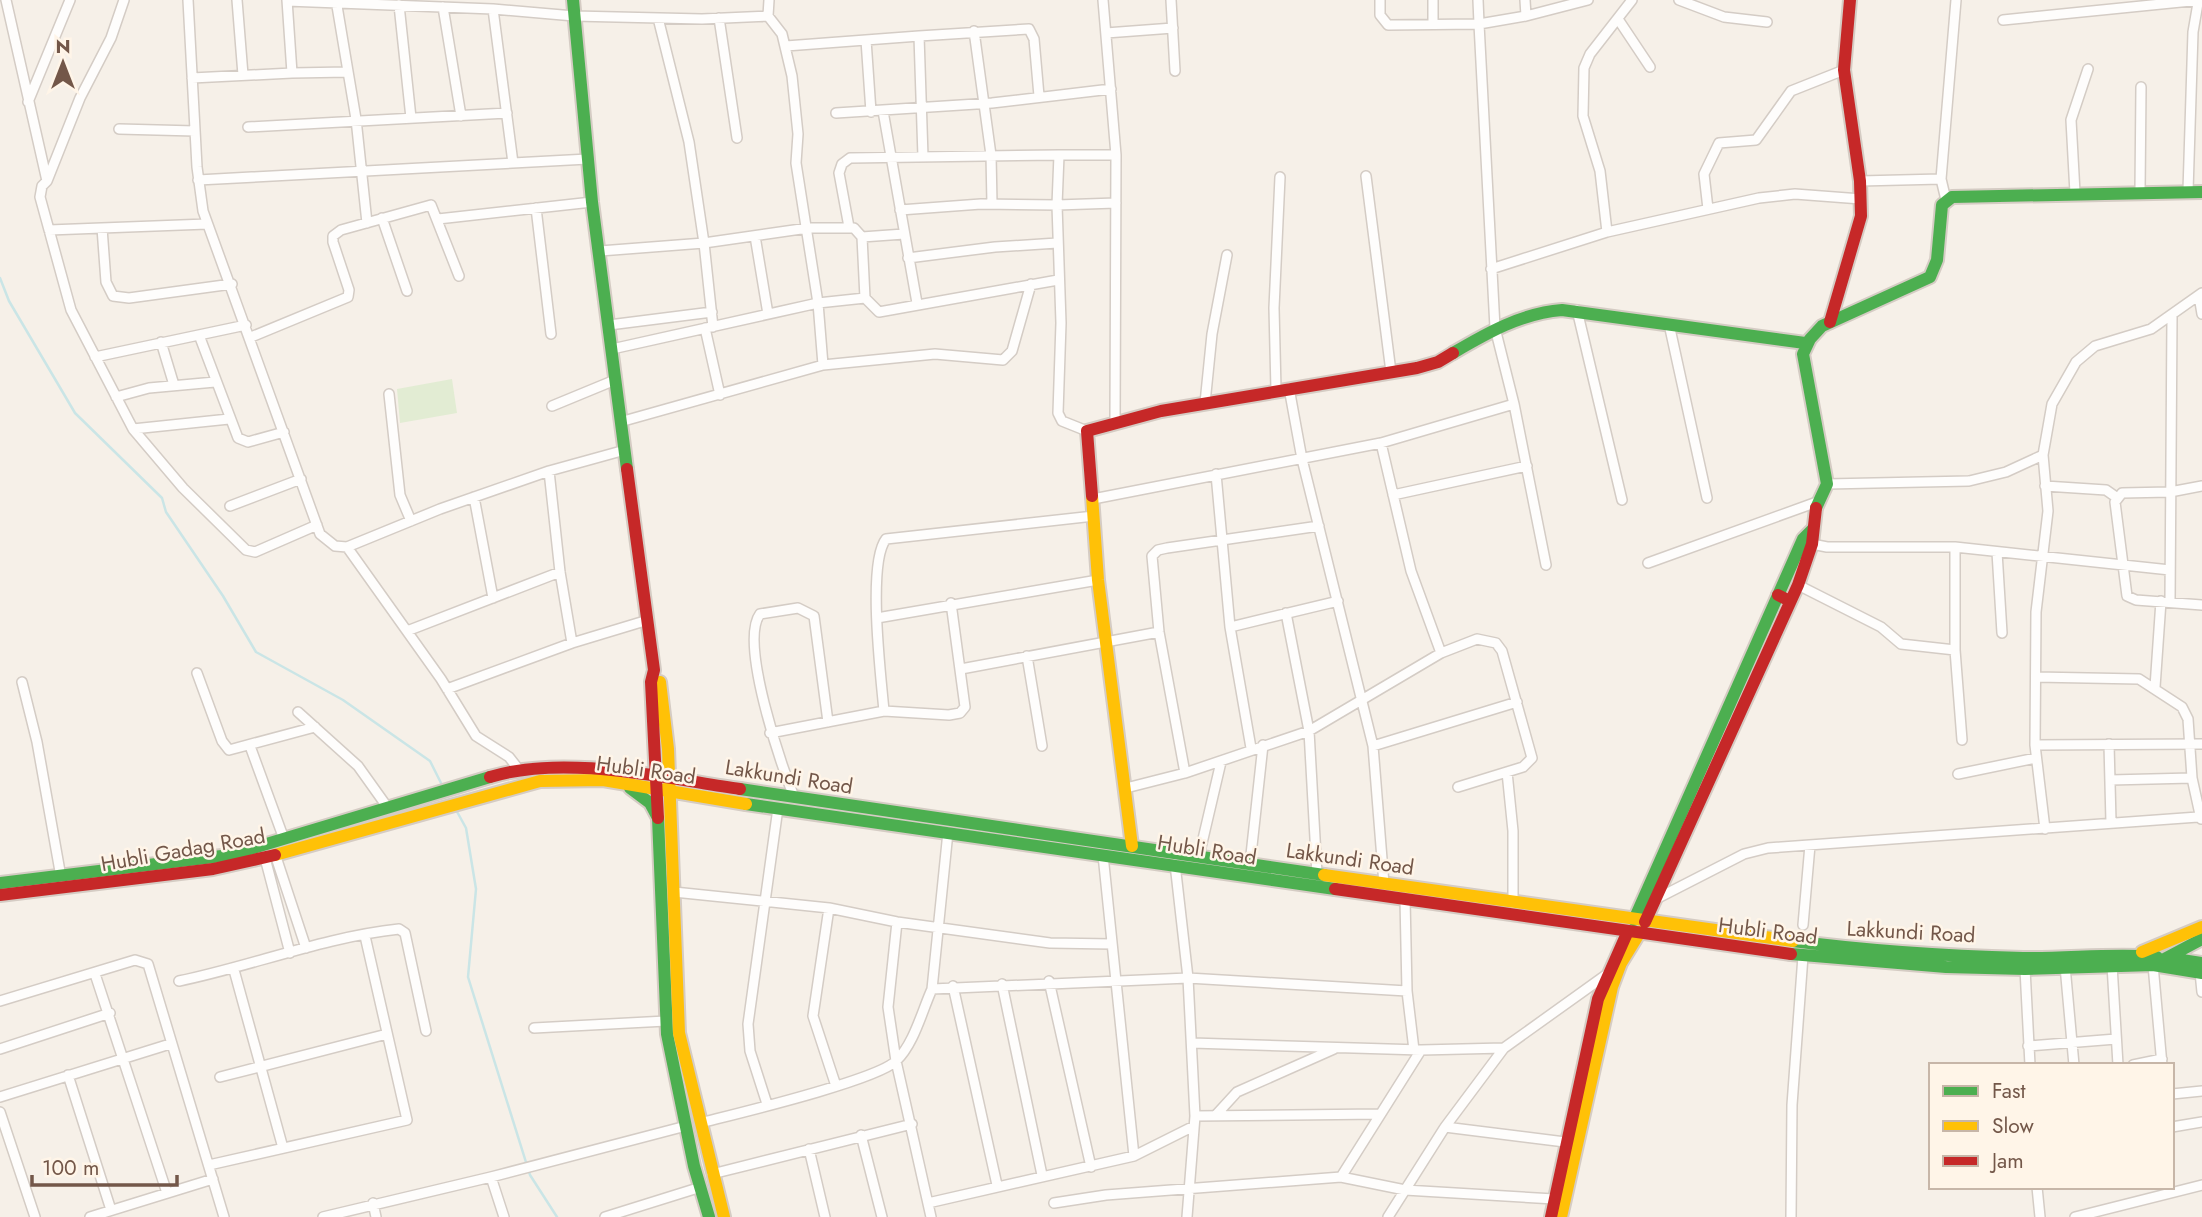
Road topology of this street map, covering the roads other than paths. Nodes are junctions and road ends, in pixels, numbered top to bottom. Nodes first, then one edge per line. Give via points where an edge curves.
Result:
1 (6, 0) edge
2 (70, 0) edge
3 (124, 0) edge
4 (188, 0) edge
5 (237, 0) edge
6 (573, 0) edge
7 (769, 0) edge
8 (1103, 0) edge
9 (1171, 0) edge
10 (1380, 0) edge
11 (1433, 0) edge
12 (1478, 0) edge
13 (1525, 0) edge
14 (1588, 0) edge
15 (1632, 0) edge
16 (1679, 0) edge
17 (1850, 0) edge
18 (1956, 0) edge
19 (287, 1) edge
20 (336, 1) edge
21 (2200, 1) edge
22 (2177, 2) edge
23 (399, 5) junction
24 (443, 7) junction
25 (493, 9) junction
26 (574, 16) junction
27 (768, 16) junction
28 (1526, 16) junction
29 (658, 18) junction
30 (719, 18) junction
31 (1618, 19) junction
32 (2004, 20) dead end
33 (1767, 22) dead end
34 (1433, 24) junction
35 (1479, 24) junction
36 (1173, 27) junction
37 (974, 31) junction
38 (1106, 33) junction
39 (919, 36) junction
40 (866, 40) junction
41 (786, 46) junction
42 (1650, 68) dead end
43 (2088, 69) dead end
44 (1844, 70) junction
45 (1175, 71) dead end
46 (348, 72) junction
47 (292, 74) junction
48 (243, 75) junction
49 (192, 78) junction
50 (2141, 87) dead end
51 (1111, 89) junction
52 (1039, 96) junction
53 (28, 102) junction
54 (982, 104) junction
55 (923, 106) junction
56 (883, 111) junction
57 (871, 112) junction
58 (507, 113) junction
59 (836, 113) dead end
60 (461, 116) junction
61 (411, 118) junction
62 (356, 119) junction
63 (248, 127) dead end
64 (119, 129) dead end
65 (195, 131) junction
66 (737, 138) dead end
67 (991, 155) junction
68 (1059, 155) junction
69 (1116, 155) junction
70 (923, 156) junction
71 (891, 158) junction
72 (588, 159) junction
73 (513, 163) junction
74 (362, 172) junction
75 (1366, 176) dead end
76 (1280, 177) dead end
77 (1941, 178) junction
78 (198, 180) junction
79 (47, 181) junction
80 (1860, 181) junction
81 (2140, 191) junction
82 (2188, 191) junction
83 (2076, 192) junction
84 (2202, 192) edge
85 (1861, 199) junction
86 (1946, 200) junction
87 (592, 202) junction
88 (1116, 203) junction
89 (992, 204) junction
90 (1057, 205) junction
91 (536, 208) junction
92 (1708, 209) junction
93 (900, 210) junction
94 (382, 218) junction
95 (439, 219) junction
96 (367, 223) junction
97 (207, 224) junction
98 (849, 226) junction
99 (102, 228) junction
100 (808, 228) junction
101 (49, 230) junction
102 (1607, 232) junction
103 (904, 234) junction
104 (755, 236) junction
105 (862, 237) junction
106 (704, 243) junction
107 (1057, 243) junction
108 (600, 251) junction
109 (1227, 255) dead end
110 (908, 258) junction
111 (1491, 269) junction
112 (459, 276) dead end
113 (1058, 280) junction
114 (232, 284) junction
115 (1031, 284) junction
116 (407, 291) dead end
117 (2200, 294) edge
118 (865, 298) junction
119 (818, 303) junction
120 (916, 303) junction
121 (1577, 310) junction
122 (712, 312) junction
123 (768, 314) junction
124 (2202, 314) edge
125 (2172, 317) junction
126 (1830, 322) junction
127 (1669, 324) junction
128 (246, 325) junction
129 (609, 325) junction
130 (709, 327) junction
131 (1495, 328) junction
132 (551, 334) dead end
133 (199, 335) junction
134 (251, 337) junction
135 (161, 342) junction
136 (1805, 343) junction
137 (612, 349) junction
138 (95, 357) junction
139 (822, 365) junction
140 (1391, 372) junction
141 (615, 380) junction
142 (215, 382) junction
143 (174, 385) junction
144 (1282, 389) junction
145 (389, 394) dead end
146 (720, 395) junction
147 (116, 397) junction
148 (1205, 403) junction
149 (1514, 404) junction
150 (552, 406) dead end
151 (229, 419) junction
152 (620, 422) junction
153 (1115, 424) junction
154 (134, 429) junction
155 (1087, 431) junction
156 (284, 432) junction
157 (1381, 443) junction
158 (625, 450) junction
159 (2043, 454) junction
160 (1302, 459) junction
161 (1527, 466) junction
162 (549, 471) junction
163 (1216, 474) junction
164 (301, 479) junction
165 (1826, 484) junction
166 (2045, 486) junction
167 (2202, 486) edge
168 (2170, 492) junction
169 (1393, 495) junction
170 (474, 497) junction
171 (2116, 497) junction
172 (1707, 498) dead end
173 (1093, 499) junction
174 (1622, 500) dead end
175 (1817, 502) junction
176 (230, 506) dead end
177 (1094, 516) junction
178 (411, 521) junction
179 (317, 525) junction
180 (1318, 526) junction
181 (1812, 530) junction
182 (1220, 539) junction
183 (1812, 544) junction
184 (347, 547) junction
185 (1955, 547) junction
186 (1997, 552) junction
187 (2044, 557) junction
188 (1648, 563) dead end
189 (1546, 565) dead end
190 (2124, 566) junction
191 (2170, 570) junction
192 (559, 572) junction
193 (1098, 580) junction
194 (1797, 585) junction
195 (493, 598) junction
196 (1784, 598) junction
197 (1338, 601) junction
198 (2165, 601) junction
199 (951, 603) junction
200 (2202, 605) edge
201 (1286, 613) junction
202 (877, 618) junction
203 (648, 621) junction
204 (1230, 627) junction
205 (407, 631) junction
206 (1159, 632) junction
207 (2002, 633) dead end
208 (1106, 641) junction
209 (572, 643) junction
210 (1955, 650) junction
211 (1441, 653) junction
212 (1027, 656) junction
213 (961, 669) junction
214 (197, 673) dead end
215 (2036, 677) junction
216 (22, 682) dead end
217 (2155, 687) junction
218 (447, 689) junction
219 (1360, 701) junction
220 (1517, 702) junction
221 (884, 711) junction
222 (298, 712) dead end
223 (828, 722) junction
224 (315, 727) junction
225 (1309, 731) junction
226 (770, 733) junction
227 (1962, 740) dead end
228 (2109, 744) junction
229 (2188, 744) junction
230 (2202, 744) edge
231 (1263, 745) junction
232 (250, 746) junction
233 (1042, 746) dead end
234 (1373, 746) junction
235 (2035, 746) junction
236 (1251, 748) junction
237 (662, 749) junction
238 (2036, 758) junction
239 (1221, 762) junction
240 (520, 771) junction
241 (1507, 772) junction
242 (1185, 773) junction
243 (1958, 774) dead end
244 (625, 778) junction
245 (2192, 778) junction
246 (2110, 780) junction
247 (694, 782) junction
248 (663, 784) junction
249 (1458, 787) dead end
250 (1126, 788) junction
251 (698, 796) junction
252 (794, 797) junction
253 (388, 808) junction
254 (778, 808) junction
255 (409, 814) joint
256 (664, 818) junction
257 (2200, 819) edge
258 (2111, 822) junction
259 (2045, 828) junction
260 (948, 832) junction
261 (284, 839) junction
262 (1810, 845) junction
263 (1132, 846) junction
264 (1102, 855) junction
265 (270, 856) junction
266 (1199, 856) junction
267 (1175, 864) junction
268 (1250, 864) junction
269 (1317, 874) junction
270 (61, 877) junction
271 (0, 883) edge
272 (1384, 884) junction
273 (674, 892) junction
274 (0, 895) edge
275 (1658, 898) junction
276 (1405, 899) junction
277 (762, 902) junction
278 (1513, 903) junction
279 (829, 908) junction
280 (897, 922) junction
281 (1803, 925) dead end
282 (1637, 926) junction
283 (937, 927) junction
284 (2202, 928) edge
285 (365, 936) junction
286 (2202, 939) edge
287 (1112, 944) junction
288 (306, 948) junction
289 (290, 953) junction
290 (2134, 955) junction
291 (1803, 956) junction
292 (2169, 958) junction
293 (2112, 965) junction
294 (2153, 965) junction
295 (2065, 966) junction
296 (2025, 969) junction
297 (2201, 969) edge
298 (234, 970) junction
299 (95, 974) junction
300 (1606, 975) junction
301 (1188, 978) junction
302 (1117, 979) junction
303 (179, 981) dead end
304 (1049, 981) junction
305 (1002, 984) junction
306 (953, 986) junction
307 (932, 989) junction
308 (1407, 991) junction
309 (2202, 992) edge
310 (0, 1001) edge
311 (110, 1013) junction
312 (666, 1021) junction
313 (534, 1028) dead end
314 (426, 1031) dead end
315 (387, 1034) junction
316 (2116, 1039) junction
317 (2073, 1041) junction
318 (170, 1044) junction
319 (1192, 1044) junction
320 (1339, 1046) junction
321 (2028, 1046) junction
322 (1504, 1048) junction
323 (0, 1049) edge
324 (1418, 1050) junction
325 (123, 1059) junction
326 (896, 1061) junction
327 (2162, 1062) edge
328 (2029, 1063) edge
329 (2074, 1063) edge
330 (2118, 1063) edge
331 (260, 1066) junction
332 (68, 1075) junction
333 (220, 1077) dead end
334 (836, 1086) junction
335 (2202, 1091) edge
336 (2174, 1094) edge
337 (0, 1097) edge
338 (767, 1104) junction
339 (0, 1112) edge
340 (1380, 1114) junction
341 (1215, 1116) junction
342 (1195, 1121) junction
343 (2202, 1122) edge
344 (700, 1123) junction
345 (912, 1124) junction
346 (686, 1126) junction
347 (2174, 1126) edge
348 (1445, 1127) junction
349 (861, 1135) junction
350 (1565, 1142) junction
351 (283, 1148) junction
352 (809, 1149) junction
353 (1134, 1156) junction
354 (209, 1165) junction
355 (1091, 1167) junction
356 (712, 1174) junction
357 (1042, 1175) junction
358 (491, 1177) junction
359 (1341, 1177) junction
360 (213, 1178) junction
361 (997, 1185) junction
362 (2202, 1185) edge
363 (701, 1187) junction
364 (2037, 1189) edge
365 (1189, 1190) junction
366 (1405, 1190) junction
367 (167, 1193) junction
368 (1554, 1199) junction
369 (373, 1203) junction
370 (928, 1203) junction
371 (1054, 1203) dead end
372 (111, 1210) junction
373 (34, 1217) edge
374 (90, 1217) edge
375 (225, 1217) edge
376 (323, 1217) edge
377 (376, 1217) edge
378 (505, 1217) edge
379 (605, 1217) edge
380 (709, 1217) edge
381 (724, 1217) edge
382 (825, 1217) edge
383 (882, 1217) edge
384 (931, 1217) edge
385 (1187, 1217) edge
386 (1388, 1217) edge
387 (1551, 1217) edge
388 (1561, 1217) edge
389 (1791, 1217) edge
390 (2040, 1217) edge
391 (2075, 1217) edge

1 - 53 street
2 - 53 street
3 - 79 street
4 - 49 street
5 - 48 street
6 - 26 main road
7 - 27 street
8 - 38 street
9 - 36 street
10 - 34 street via 1380,15 1388,25
11 - 34 street
12 - 35 street
13 - 28 street
14 - 28 street
15 - 31 street
16 - 33 street via 1724,17
17 - 44 main road
18 - 77 street
19 - 20 street
19 - 47 street
20 - 23 street
20 - 46 street
21 - 22 street
21 - 82 street via 2193,32
22 - 32 street
23 - 24 street
23 - 61 street
24 - 25 street
24 - 60 street
25 - 26 street
25 - 58 street
26 - 29 street
26 - 72 main road
27 - 30 street
27 - 41 street
28 - 35 street
29 - 30 street
29 - 106 street via 689,142
30 - 66 street
31 - 42 street
31 - 102 street via 1590,54 1582,99 1600,172
34 - 35 street
35 - 111 street
36 - 38 street
36 - 45 street
37 - 39 street
37 - 52 street via 1030,29
37 - 54 street
38 - 51 street
39 - 40 street
39 - 55 street
40 - 41 street
40 - 57 street
41 - 100 street via 798,134 796,163
43 - 83 street via 2071,120
44 - 80 main road
44 - 92 street via 1791,91 1756,140 1719,143 1704,174
46 - 47 street
46 - 62 street
47 - 48 street
48 - 49 street
49 - 65 street
50 - 81 street
51 - 52 street
51 - 69 street
52 - 54 street
53 - 79 street
54 - 55 street
54 - 67 street
55 - 56 street
55 - 70 street
56 - 57 street
56 - 71 street
57 - 59 street
58 - 60 street
58 - 73 street
60 - 61 street
61 - 62 street
62 - 63 street
62 - 74 street
64 - 65 street
65 - 78 street
67 - 68 street
67 - 70 street
67 - 89 street
68 - 69 street
68 - 90 street
69 - 88 street
70 - 71 street
71 - 93 street
71 - 98 street via 850,158 842,164 840,183
72 - 73 street
72 - 87 main road
73 - 74 street
74 - 78 street
74 - 96 street
75 - 140 street
76 - 144 street via 1274,308
77 - 80 street
77 - 86 street
78 - 97 street
79 - 101 street via 40,197
80 - 85 main road
81 - 82 main road
81 - 83 main road
82 - 84 main road
83 - 86 main road
85 - 92 street via 1776,196
85 - 126 main road via 1856,239
86 - 126 main road via 1930,277
87 - 91 street
87 - 108 main road
88 - 90 street
88 - 153 street
89 - 90 street
89 - 93 street
90 - 107 street
91 - 95 street
91 - 132 street
92 - 102 street
93 - 103 street
94 - 95 street via 427,205 435,208
94 - 96 street
94 - 116 street
95 - 112 street
96 - 134 street via 333,236 349,290 346,299
97 - 99 street
97 - 114 street
98 - 100 street
98 - 105 street
99 - 101 street
99 - 114 street via 106,282 113,296 129,298
100 - 104 street
100 - 119 street
101 - 138 street via 72,310
102 - 111 street
103 - 105 street
103 - 110 street
104 - 106 street
104 - 123 street
105 - 118 street
106 - 108 street
106 - 122 street
107 - 110 street
107 - 113 street
108 - 129 main road
109 - 148 street
110 - 120 street
111 - 131 street
113 - 115 street
113 - 155 street via 1059,418
114 - 128 street
115 - 120 street
115 - 139 street via 1012,351 1003,359 935,354
117 - 124 street
117 - 125 street
118 - 119 street
118 - 120 street via 879,312
119 - 123 street
119 - 139 street
121 - 127 main road
121 - 131 main road via 1546,311
121 - 174 street
122 - 129 street
122 - 130 street
123 - 130 street
125 - 159 street via 2151,329 2095,346 2076,362 2052,404
125 - 168 street
126 - 136 main road
127 - 136 main road
127 - 172 street
128 - 133 street
128 - 134 street
129 - 137 main road
130 - 137 street
130 - 146 street
131 - 140 main road via 1438,362
131 - 149 street
133 - 135 street
133 - 142 street
134 - 156 street
135 - 138 street
135 - 143 street
136 - 165 main road via 1805,367
137 - 141 main road
138 - 147 street
139 - 146 street
140 - 144 main road
141 - 150 street
141 - 152 main road
142 - 143 street
142 - 151 street
143 - 147 street
144 - 148 main road
144 - 160 street
145 - 178 street via 400,495
146 - 152 street
147 - 154 street
148 - 153 main road
149 - 157 street
149 - 161 street
151 - 154 street
151 - 156 street via 243,441
152 - 158 main road
153 - 155 main road
154 - 179 street via 183,488 246,550 254,552
155 - 173 main road
156 - 164 street
157 - 160 street
157 - 169 street
158 - 162 street
158 - 203 main road
159 - 165 street via 2006,472 1969,481
159 - 166 street
160 - 163 street
160 - 180 street
161 - 169 street
161 - 189 street
162 - 170 street
162 - 192 street
163 - 173 street
163 - 182 street
164 - 176 street
164 - 179 street
165 - 175 main road
166 - 171 street via 2106,490
166 - 187 street
167 - 168 street
168 - 171 street
168 - 191 street
169 - 211 street via 1411,571
170 - 178 street
170 - 195 street
171 - 190 street
173 - 177 main road
175 - 181 main road
175 - 188 street
177 - 193 main road
177 - 202 street via 886,539 879,553
178 - 184 street
179 - 184 street via 326,542
180 - 182 street
180 - 197 street
181 - 183 main road
181 - 196 main road via 1803,539
182 - 204 street
182 - 206 street via 1158,550 1152,556
183 - 185 street
183 - 194 main road
184 - 205 street
185 - 186 street
185 - 210 street
186 - 187 street
186 - 207 street
187 - 190 street
187 - 215 street via 2036,612
190 - 191 street
190 - 198 street via 2127,596
191 - 198 street
192 - 195 street
192 - 209 street
193 - 199 street
193 - 208 main road
194 - 196 main road
194 - 210 street via 1881,627 1901,644
195 - 205 street
196 - 275 main road
196 - 282 main road
197 - 201 street
197 - 219 street
198 - 200 street
198 - 217 street
199 - 202 street
199 - 213 street
201 - 204 street
201 - 225 street
202 - 221 street
203 - 209 street
203 - 237 main road via 654,670 651,682
204 - 236 street
205 - 218 street
206 - 208 street
206 - 242 street
208 - 212 street
208 - 250 main road
209 - 218 street
210 - 227 street
211 - 219 street
211 - 220 street via 1477,639 1496,643 1510,671
212 - 213 street
212 - 233 street
213 - 221 street via 965,707 960,713
214 - 232 street via 225,746 234,751
215 - 217 street via 2139,679
215 - 235 street
216 - 270 street
217 - 229 street via 2186,712
218 - 240 street via 475,736 509,757
219 - 225 street
219 - 234 street
220 - 234 street
220 - 241 street via 1532,758 1523,768
221 - 223 street
222 - 224 street
223 - 226 street
223 - 226 street via 814,616 798,608 760,614 752,631
224 - 232 street
224 - 253 street via 358,766
225 - 231 street
225 - 269 street
226 - 252 street
228 - 229 street
228 - 235 street
228 - 246 street
229 - 230 street
229 - 245 street
231 - 236 street
231 - 268 street
232 - 261 street
234 - 272 street
235 - 238 street
236 - 239 street
237 - 244 main road
237 - 247 main road
237 - 248 main road
238 - 243 street
238 - 259 street
239 - 242 street
239 - 266 street
240 - 244 main road via 581,768
240 - 253 main road, Hubli Gadag Road
241 - 249 street
241 - 278 street
242 - 250 street
244 - 248 main road, Hubli Road
244 - 255 main road, Hubli Road via 540,782
244 - 256 main road
245 - 246 street
245 - 257 street
246 - 258 street
247 - 248 main road, Lakkundi Road
247 - 252 main road, Lakkundi Road
248 - 251 main road, Hubli Road
248 - 256 main road
250 - 263 main road
251 - 254 main road, Hubli Road
251 - 256 main road
252 - 263 main road, Lakkundi Road
253 - 261 main road, Hubli Gadag Road
254 - 260 main road, Hubli Road
254 - 277 street
255 - 265 main road, Hubli Gadag Road
256 - 273 main road
256 - 312 main road
257 - 258 street
258 - 259 street
259 - 262 street
260 - 264 main road, Hubli Road
260 - 283 street
261 - 270 main road, Hubli Gadag Road via 230,855
262 - 275 street via 1744,854
262 - 281 street
263 - 266 main road, Lakkundi Road
264 - 267 main road, Hubli Road
264 - 287 street
265 - 274 main road, Hubli Gadag Road via 213,869
265 - 288 street
265 - 289 street
266 - 268 main road, Lakkundi Road
267 - 276 main road, Hubli Road
267 - 301 street
268 - 269 main road, Lakkundi Road
269 - 272 main road, Lakkundi Road
270 - 271 main road, Hubli Gadag Road
272 - 278 main road, Lakkundi Road
273 - 277 street
273 - 344 main road via 679,1033
275 - 282 main road
276 - 282 main road, Hubli Road
276 - 308 street
277 - 279 street
277 - 338 street via 748,1031
278 - 282 main road, Lakkundi Road
279 - 280 street
279 - 334 street via 813,1016
280 - 283 street
280 - 326 street via 888,994
282 - 290 main road, Lakkundi Road via 1846,948 2025,958
282 - 291 main road, Hubli Road
282 - 300 main road
282 - 388 main road via 1612,987
283 - 287 street via 1050,943
283 - 307 street
284 - 290 main road
285 - 288 street
285 - 314 street via 399,929 405,933
285 - 315 street
286 - 292 main road
287 - 302 street
288 - 289 street
289 - 298 street
290 - 292 main road, Lakkundi Road
291 - 296 main road, Hubli Road
291 - 389 street via 1792,1105
292 - 294 main road
292 - 297 main road, Lakkundi Road
293 - 294 main road, Hubli Road
293 - 295 main road, Hubli Road
293 - 316 street
294 - 297 main road
294 - 327 street
295 - 296 main road, Hubli Road
295 - 317 street
296 - 321 street
297 - 309 street
298 - 303 street
298 - 331 street
299 - 310 street
299 - 311 street
299 - 318 street via 135,960 145,962
300 - 322 street
300 - 350 main road
301 - 302 street
301 - 308 street
301 - 319 street
302 - 304 street
302 - 353 street
304 - 305 street
304 - 355 street
305 - 306 street
305 - 357 street
306 - 307 street
306 - 361 street
307 - 326 street
308 - 324 street
311 - 323 street
311 - 325 street
312 - 313 street
312 - 346 main road
315 - 331 street
315 - 351 street via 407,1120
316 - 317 street
316 - 330 street
317 - 321 street
317 - 329 street
318 - 325 street
318 - 354 street
319 - 320 street
319 - 342 street
320 - 324 street
320 - 341 street via 1237,1092
321 - 328 street
322 - 324 street
322 - 348 street
324 - 340 street
325 - 332 street
325 - 367 street
326 - 334 street
326 - 345 street
331 - 333 street
331 - 351 street
332 - 337 street
332 - 372 street
334 - 338 street
335 - 336 street
338 - 344 street
339 - 373 street
340 - 341 street
340 - 359 street
341 - 342 street
342 - 353 street
342 - 365 street
343 - 347 street
344 - 356 main road
345 - 349 street
345 - 370 street
346 - 358 street
346 - 363 main road
348 - 350 street
348 - 366 street
349 - 352 street
349 - 383 street
350 - 368 main road
351 - 354 street
352 - 356 street
352 - 382 street
353 - 355 street
354 - 360 street
355 - 357 street
356 - 381 main road
357 - 361 street
358 - 369 street
358 - 378 street
359 - 365 street
359 - 366 street
360 - 367 street
360 - 375 street
361 - 370 street
362 - 391 street
363 - 379 street
363 - 380 main road
364 - 390 street
365 - 371 street
365 - 385 street
366 - 368 street
366 - 386 street
367 - 372 street
368 - 387 main road
369 - 376 street
369 - 377 street
370 - 384 street
372 - 374 street

